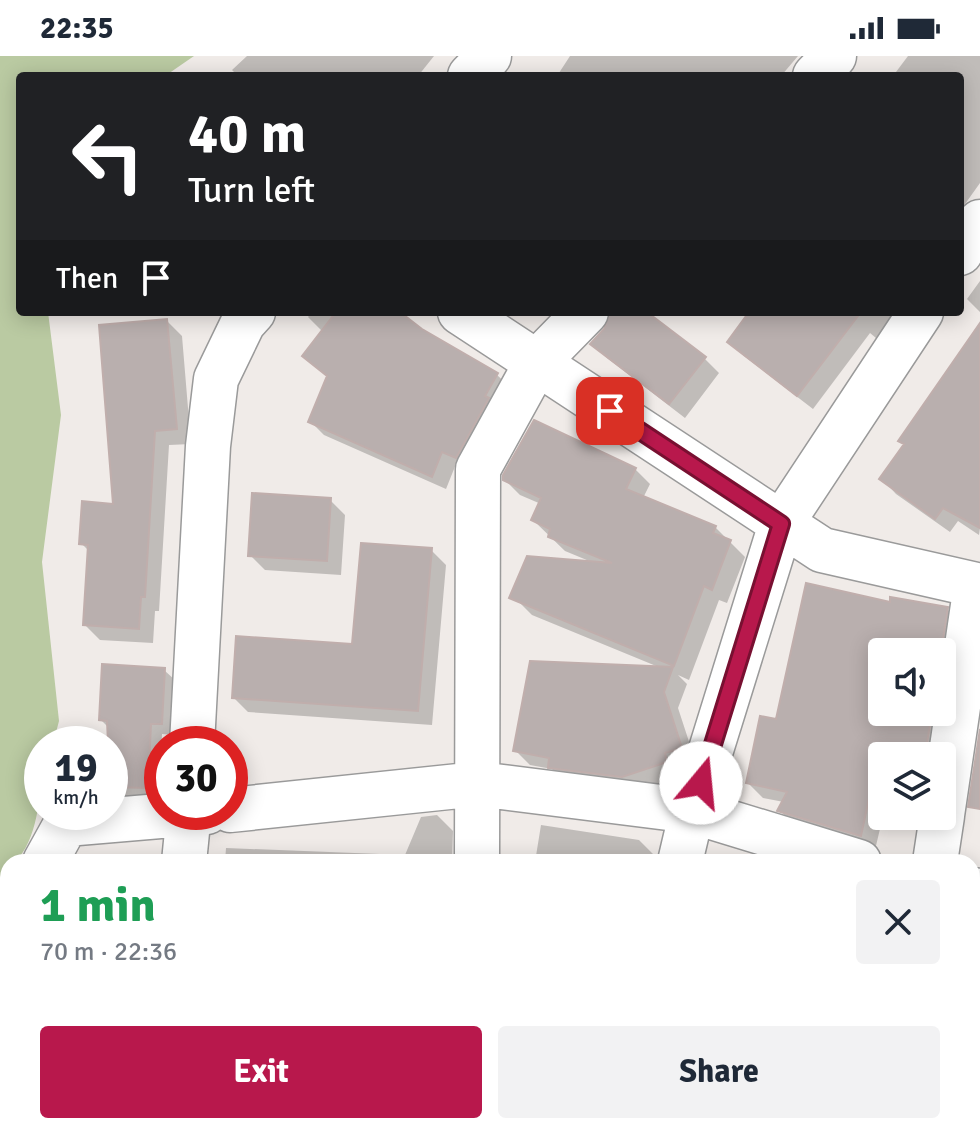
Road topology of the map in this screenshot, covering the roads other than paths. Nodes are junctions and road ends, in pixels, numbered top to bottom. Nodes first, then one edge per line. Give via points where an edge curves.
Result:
1 (489, 56) edge
2 (834, 56) edge
3 (474, 72) edge
4 (819, 72) edge
5 (980, 222) edge
6 (964, 247) edge
7 (249, 316) edge
8 (466, 316) edge
9 (582, 316) edge
10 (918, 316) edge
11 (537, 362) junction
12 (781, 524) junction
13 (193, 726) edge
14 (953, 742) edge
15 (478, 784) junction
16 (248, 808) edge
17 (692, 811) junction
18 (144, 817) edge
19 (197, 830) edge
20 (940, 830) edge
21 (49, 854) edge
22 (187, 854) edge
23 (477, 854) edge
24 (682, 854) edge
25 (833, 854) edge
26 (936, 854) edge

1 - 3 street
2 - 4 street
5 - 6 street
7 - 13 street via 216,379
8 - 11 street
9 - 11 street
10 - 12 street
11 - 12 street
11 - 15 street via 478,469
12 - 14 street via 822,550 976,585
12 - 17 street
15 - 16 street
15 - 17 street
15 - 23 street
17 - 24 street
17 - 25 street
18 - 21 street via 66,824
19 - 22 street
20 - 26 street

